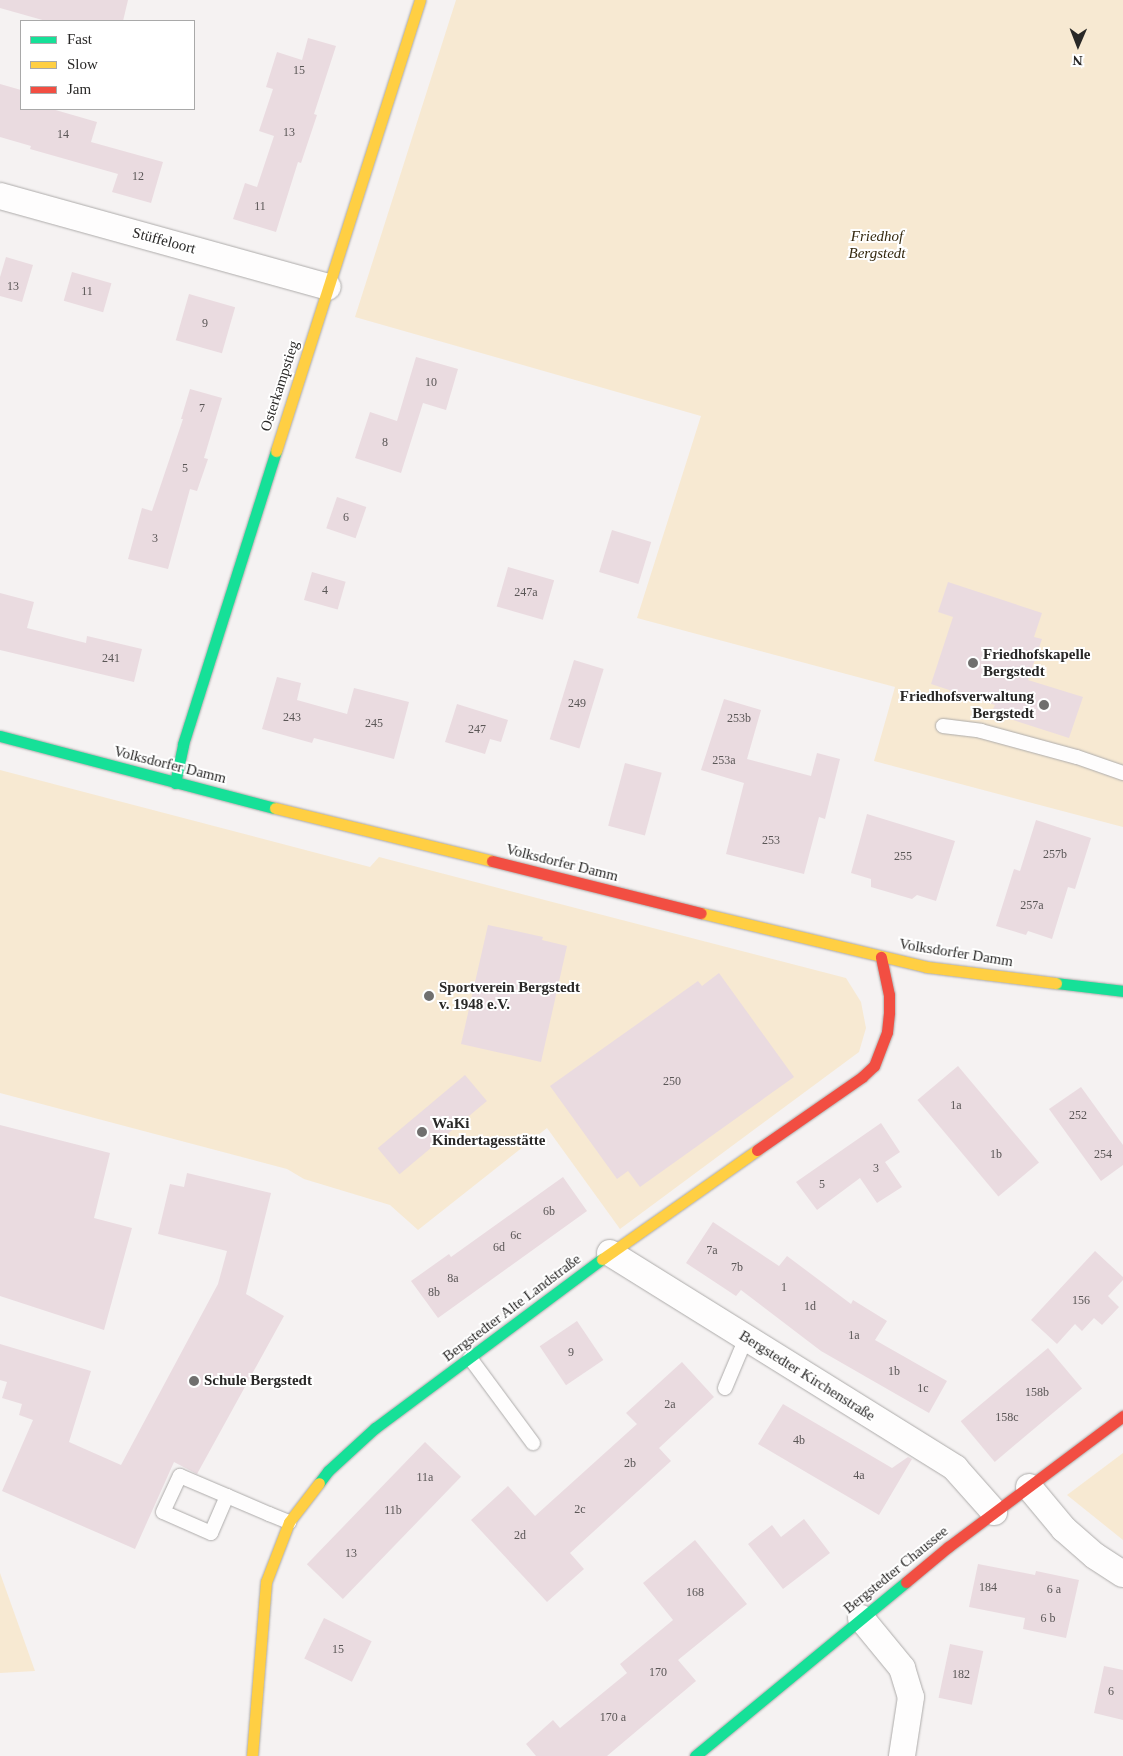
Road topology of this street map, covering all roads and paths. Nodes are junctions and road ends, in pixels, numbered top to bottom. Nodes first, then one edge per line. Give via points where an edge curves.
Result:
1 (420, 0) edge
2 (0, 196) edge
3 (328, 287) junction
4 (943, 726) dead end
5 (0, 736) edge
6 (1123, 773) edge
7 (175, 783) junction
8 (881, 957) junction
9 (1123, 991) edge
10 (610, 1253) junction
11 (746, 1338) junction
12 (470, 1358) junction
13 (725, 1388) dead end
14 (1123, 1416) edge
15 (532, 1443) dead end
16 (1029, 1487) junction
17 (227, 1496) junction
18 (994, 1512) junction
19 (289, 1522) junction
20 (1123, 1574) edge
21 (861, 1618) junction
22 (252, 1756) edge
23 (695, 1756) edge
24 (902, 1756) edge

1 - 3 street, Osterkampstieg
2 - 3 street, Stüffeloort
3 - 7 street, Osterkampstieg via 183,744
4 - 6 lane via 981,731
5 - 7 street, Volksdorfer Damm
7 - 8 street, Volksdorfer Damm
8 - 9 street, Volksdorfer Damm via 927,967
8 - 10 street, Bergstedter Alte Landstraße via 889,1012 887,1032 874,1066
10 - 11 street, Bergstedter Kirchenstraße
10 - 12 street, Bergstedter Alte Landstraße
11 - 13 lane
11 - 18 street, Bergstedter Kirchenstraße via 955,1468
12 - 15 lane
12 - 19 street, Bergstedter Alte Landstraße via 375,1428 328,1471
14 - 16 street, Bergstedter Chaussee
16 - 18 street, Bergstedter Chaussee
16 - 20 street via 1064,1529 1094,1556
17 - 17 lane via 180,1476 163,1512 210,1533
17 - 19 lane
18 - 21 street, Bergstedter Chaussee
19 - 22 street, Bergstedter Alte Landstraße via 266,1582
21 - 23 street, Bergstedter Chaussee
21 - 24 street via 902,1668 910,1697

